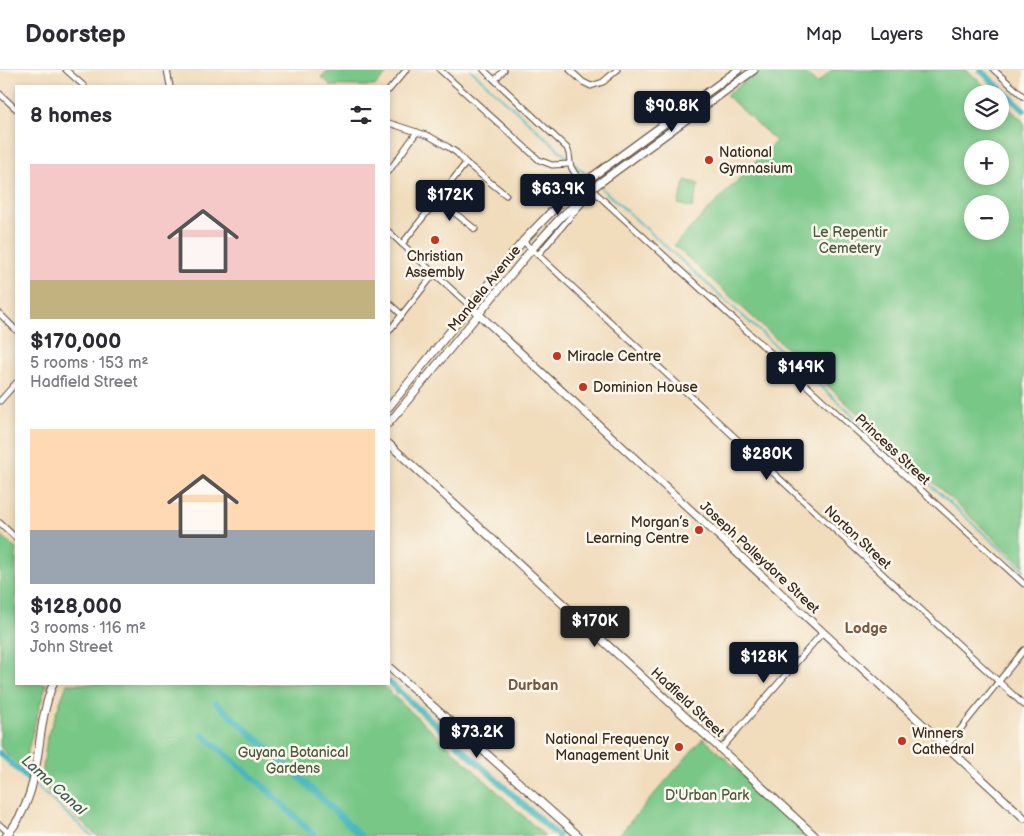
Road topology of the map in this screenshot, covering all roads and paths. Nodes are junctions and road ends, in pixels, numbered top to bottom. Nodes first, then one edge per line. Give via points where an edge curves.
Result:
1 (67, 70) edge
2 (167, 70) edge
3 (406, 70) edge
4 (440, 70) edge
5 (484, 70) edge
6 (504, 70) edge
7 (570, 70) edge
8 (617, 70) edge
9 (723, 70) edge
10 (738, 70) edge
11 (754, 70) edge
12 (994, 70) edge
13 (729, 77) junction
14 (495, 80) junction
15 (735, 83) junction
16 (83, 85) edge
17 (169, 85) edge
18 (390, 89) edge
19 (0, 94) edge
20 (1024, 97) edge
21 (15, 107) edge
22 (390, 123) edge
23 (417, 132) junction
24 (466, 163) junction
25 (569, 163) junction
26 (390, 170) edge
27 (589, 180) junction
28 (595, 187) junction
29 (506, 194) dead end
30 (437, 199) junction
31 (475, 229) dead end
32 (390, 233) edge
33 (523, 242) junction
34 (402, 244) junction
35 (532, 249) junction
36 (538, 255) junction
37 (434, 274) junction
38 (390, 304) edge
39 (471, 307) junction
40 (0, 314) edge
41 (402, 315) junction
42 (479, 315) junction
43 (15, 329) edge
44 (390, 330) edge
45 (15, 384) edge
46 (0, 402) edge
47 (390, 406) edge
48 (390, 422) edge
49 (390, 445) edge
50 (0, 523) edge
51 (15, 537) edge
52 (1024, 584) edge
53 (823, 632) junction
54 (1024, 650) edge
55 (390, 668) edge
56 (998, 682) junction
57 (53, 685) edge
58 (1024, 705) edge
59 (946, 746) junction
60 (721, 749) junction
61 (1024, 818) edge
62 (0, 825) edge
63 (7, 835) edge
64 (579, 836) edge
65 (815, 836) edge

1 - 16 street
2 - 17 street
3 - 18 street
4 - 25 street via 539,160 552,165
5 - 14 street
6 - 14 street
7 - 8 street via 588,86 603,82
9 - 13 main road
10 - 13 main road, Mandela Avenue
11 - 15 main road, Mandela Avenue
12 - 20 street
13 - 15 main road
13 - 27 main road, Mandela Avenue
14 - 25 street via 569,152
15 - 28 main road, Mandela Avenue
19 - 21 street
22 - 23 street
23 - 24 street via 448,147
23 - 26 street
24 - 29 street
24 - 30 street
25 - 27 street, Princess Street via 572,170
27 - 28 street, Princess Street
27 - 33 main road, Mandela Avenue via 554,209
28 - 35 main road, Mandela Avenue
28 - 36 street
28 - 52 street, Princess Street
30 - 31 street
30 - 34 street
32 - 34 street
33 - 35 street, Norton Street
33 - 39 main road, Mandela Avenue
34 - 37 street
35 - 36 street, Norton Street
35 - 42 main road, Mandela Avenue
36 - 56 street, Norton Street
37 - 39 street
37 - 41 street
38 - 41 street
39 - 42 main road, Joseph Polleydore Street
39 - 47 main road, Mandela Avenue
40 - 43 street
41 - 44 street
42 - 48 main road, Mandela Avenue
42 - 53 main road, Joseph Polleydore Street
45 - 46 street
49 - 60 main road, Hadfield Street
50 - 51 street
53 - 59 main road, Joseph Polleydore Street
53 - 60 street
54 - 56 street
55 - 64 main road
56 - 58 street, Norton Street
56 - 59 street
57 - 63 main road via 44,708 30,795
59 - 61 main road, Joseph Polleydore Street
60 - 65 main road, Hadfield Street
62 - 63 street

